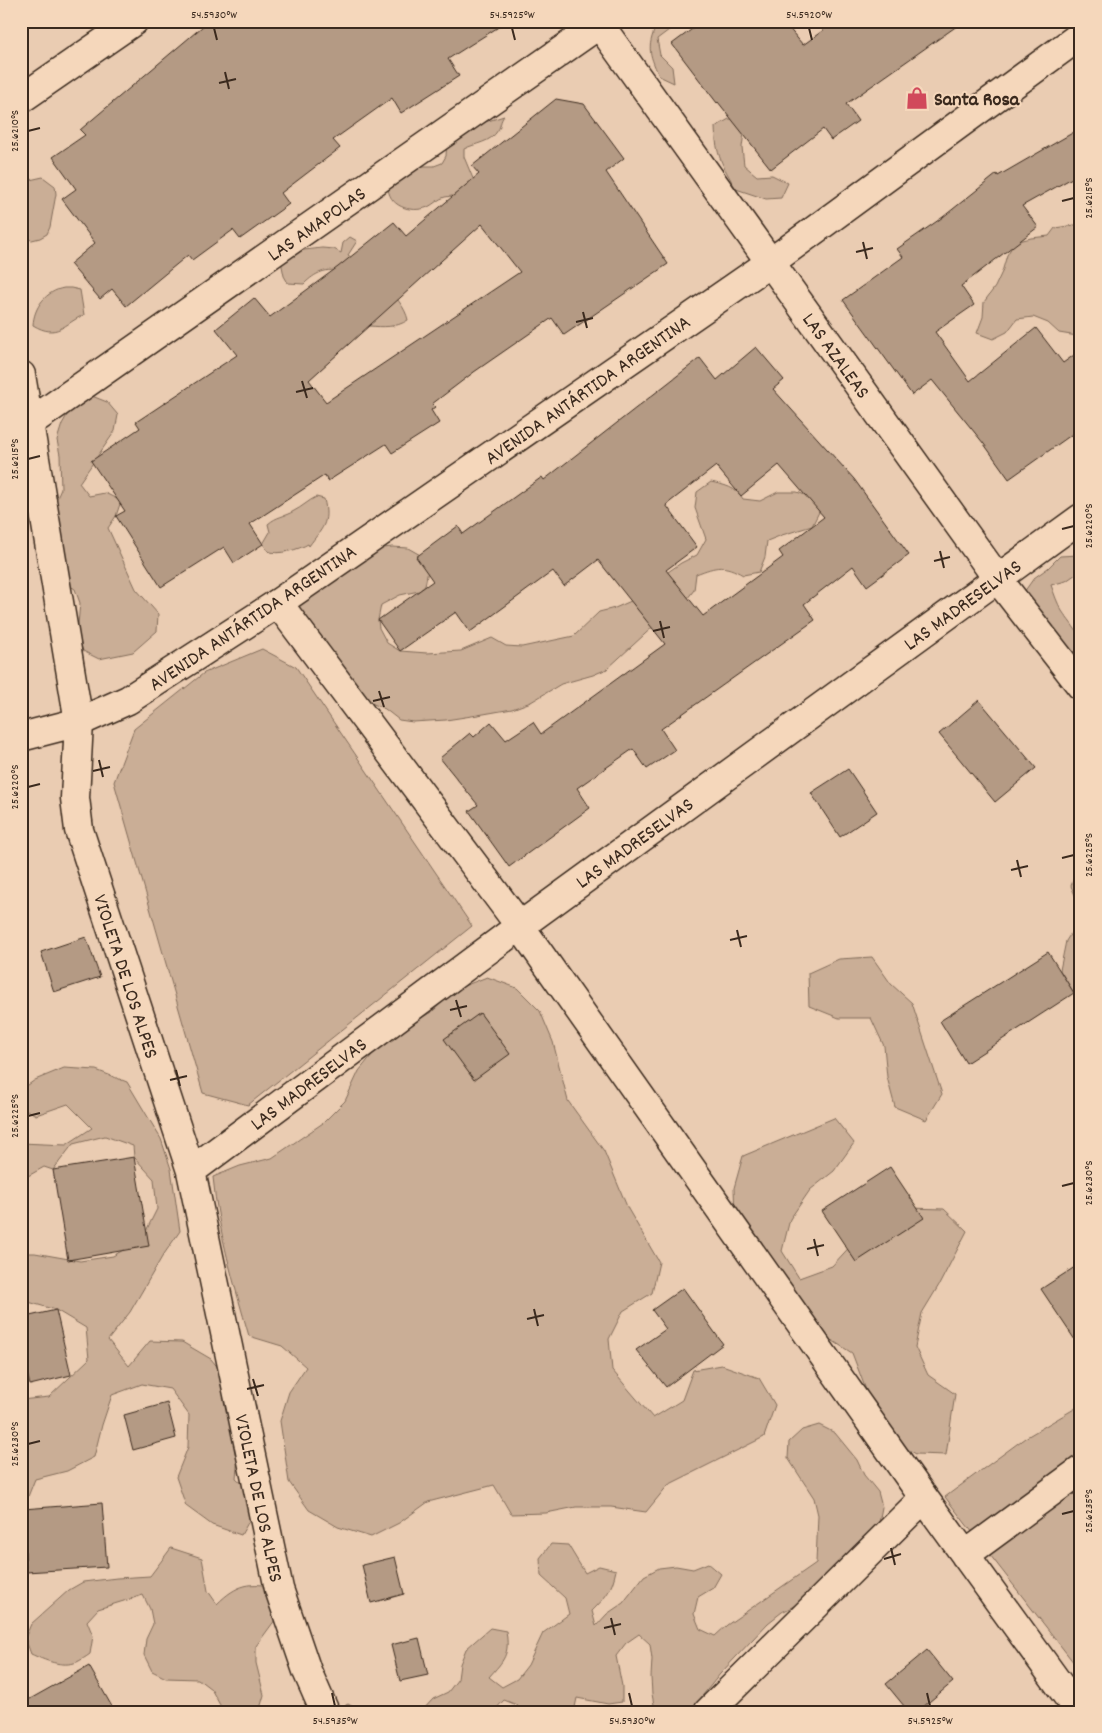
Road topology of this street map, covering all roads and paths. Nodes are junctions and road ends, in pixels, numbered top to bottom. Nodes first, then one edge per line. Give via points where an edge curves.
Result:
1 (134, 21) edge
2 (600, 22) edge
3 (1081, 35) edge
4 (21, 99) edge
5 (771, 262) junction
6 (21, 375) edge
7 (28, 424) junction
8 (1081, 518) edge
9 (997, 578) junction
10 (278, 603) junction
11 (1081, 686) edge
12 (79, 722) junction
13 (21, 737) edge
14 (520, 926) junction
15 (191, 1171) junction
16 (1081, 1470) edge
17 (924, 1498) junction
18 (965, 1556) junction
19 (325, 1712) edge
20 (708, 1712) edge
21 (1079, 1712) edge

1 - 4 street
2 - 5 street, LAS AZALEAS
2 - 7 street, LAS AMAPOLAS
3 - 5 street, AVENIDA ANTÁRTIDA ARGENTINA
5 - 9 street, LAS AZALEAS
5 - 10 street, AVENIDA ANTÁRTIDA ARGENTINA
6 - 7 street, VIOLETA DE LOS ALPES
7 - 12 street, VIOLETA DE LOS ALPES
8 - 9 street, LAS MADRESELVAS
9 - 11 street, LAS AZALEAS
9 - 14 street, LAS MADRESELVAS
10 - 12 street, AVENIDA ANTÁRTIDA ARGENTINA via 128,700
10 - 14 street
12 - 13 street, AVENIDA ANTÁRTIDA ARGENTINA
12 - 15 street, VIOLETA DE LOS ALPES via 75,798 78,830
14 - 15 street, LAS MADRESELVAS
14 - 17 street
15 - 19 street, VIOLETA DE LOS ALPES via 279,1589
16 - 18 street
17 - 18 street
17 - 20 street
18 - 21 street

